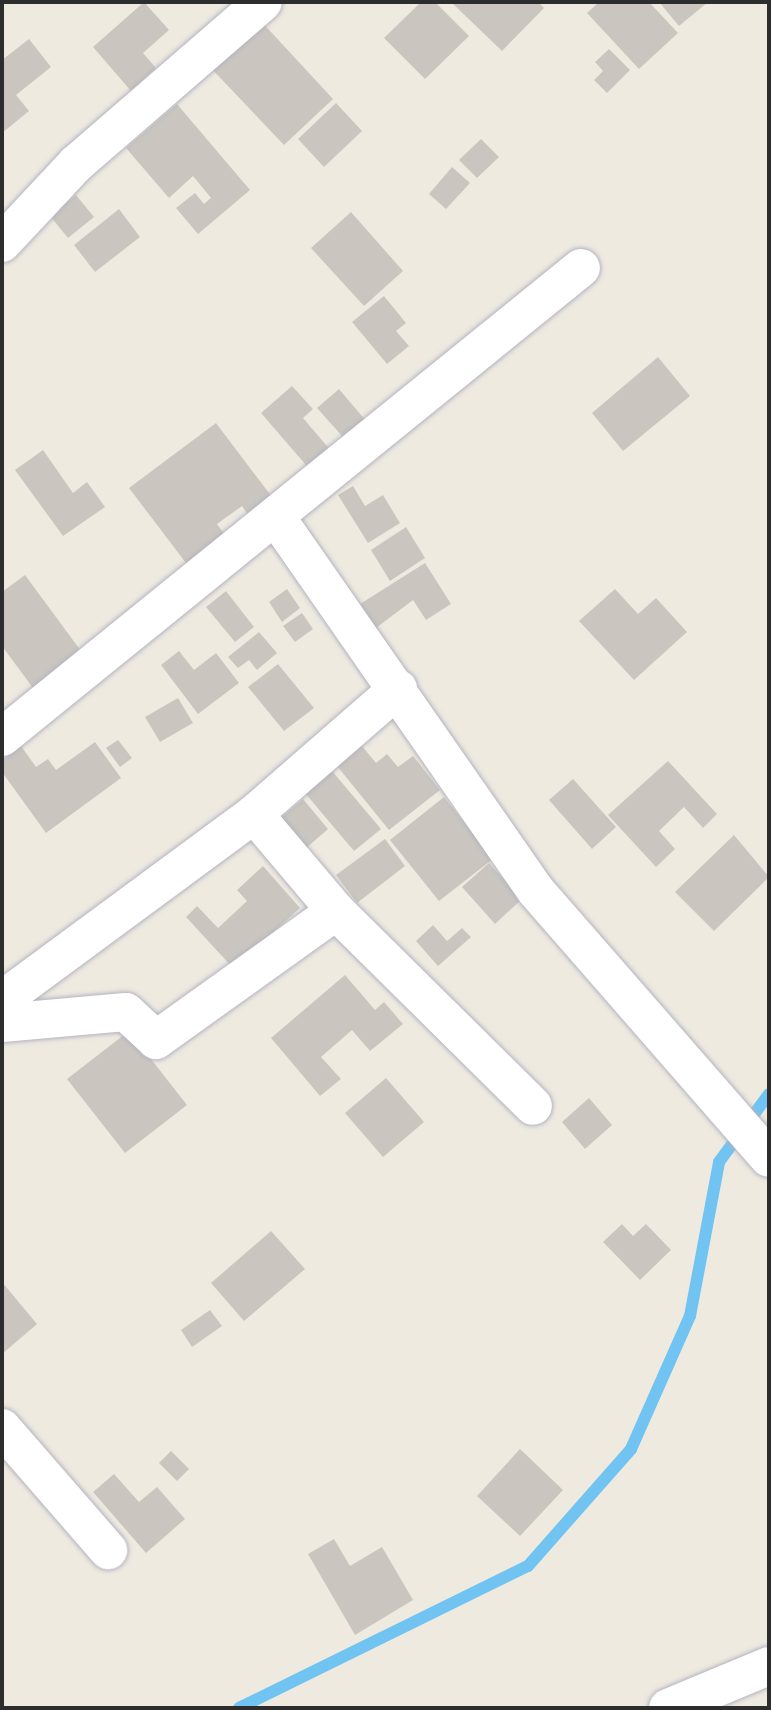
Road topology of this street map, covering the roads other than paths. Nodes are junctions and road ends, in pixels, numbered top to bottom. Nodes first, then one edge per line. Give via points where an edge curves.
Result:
1 (263, 2) edge
2 (2, 243) edge
3 (581, 268) dead end
4 (276, 517) junction
5 (398, 689) junction
6 (2, 737) edge
7 (254, 814) junction
8 (336, 911) junction
9 (2, 1000) edge
10 (2, 1023) edge
11 (533, 1106) dead end
12 (766, 1152) edge
13 (2, 1428) edge
14 (108, 1550) dead end
15 (769, 1666) edge
16 (668, 1708) edge

1 - 2 street via 76,164
3 - 4 street
4 - 5 street
4 - 6 street
5 - 7 street
5 - 12 street via 536,891
7 - 8 street
7 - 9 street
8 - 10 street via 156,1040 126,1012
8 - 11 street
13 - 14 street
15 - 16 street

